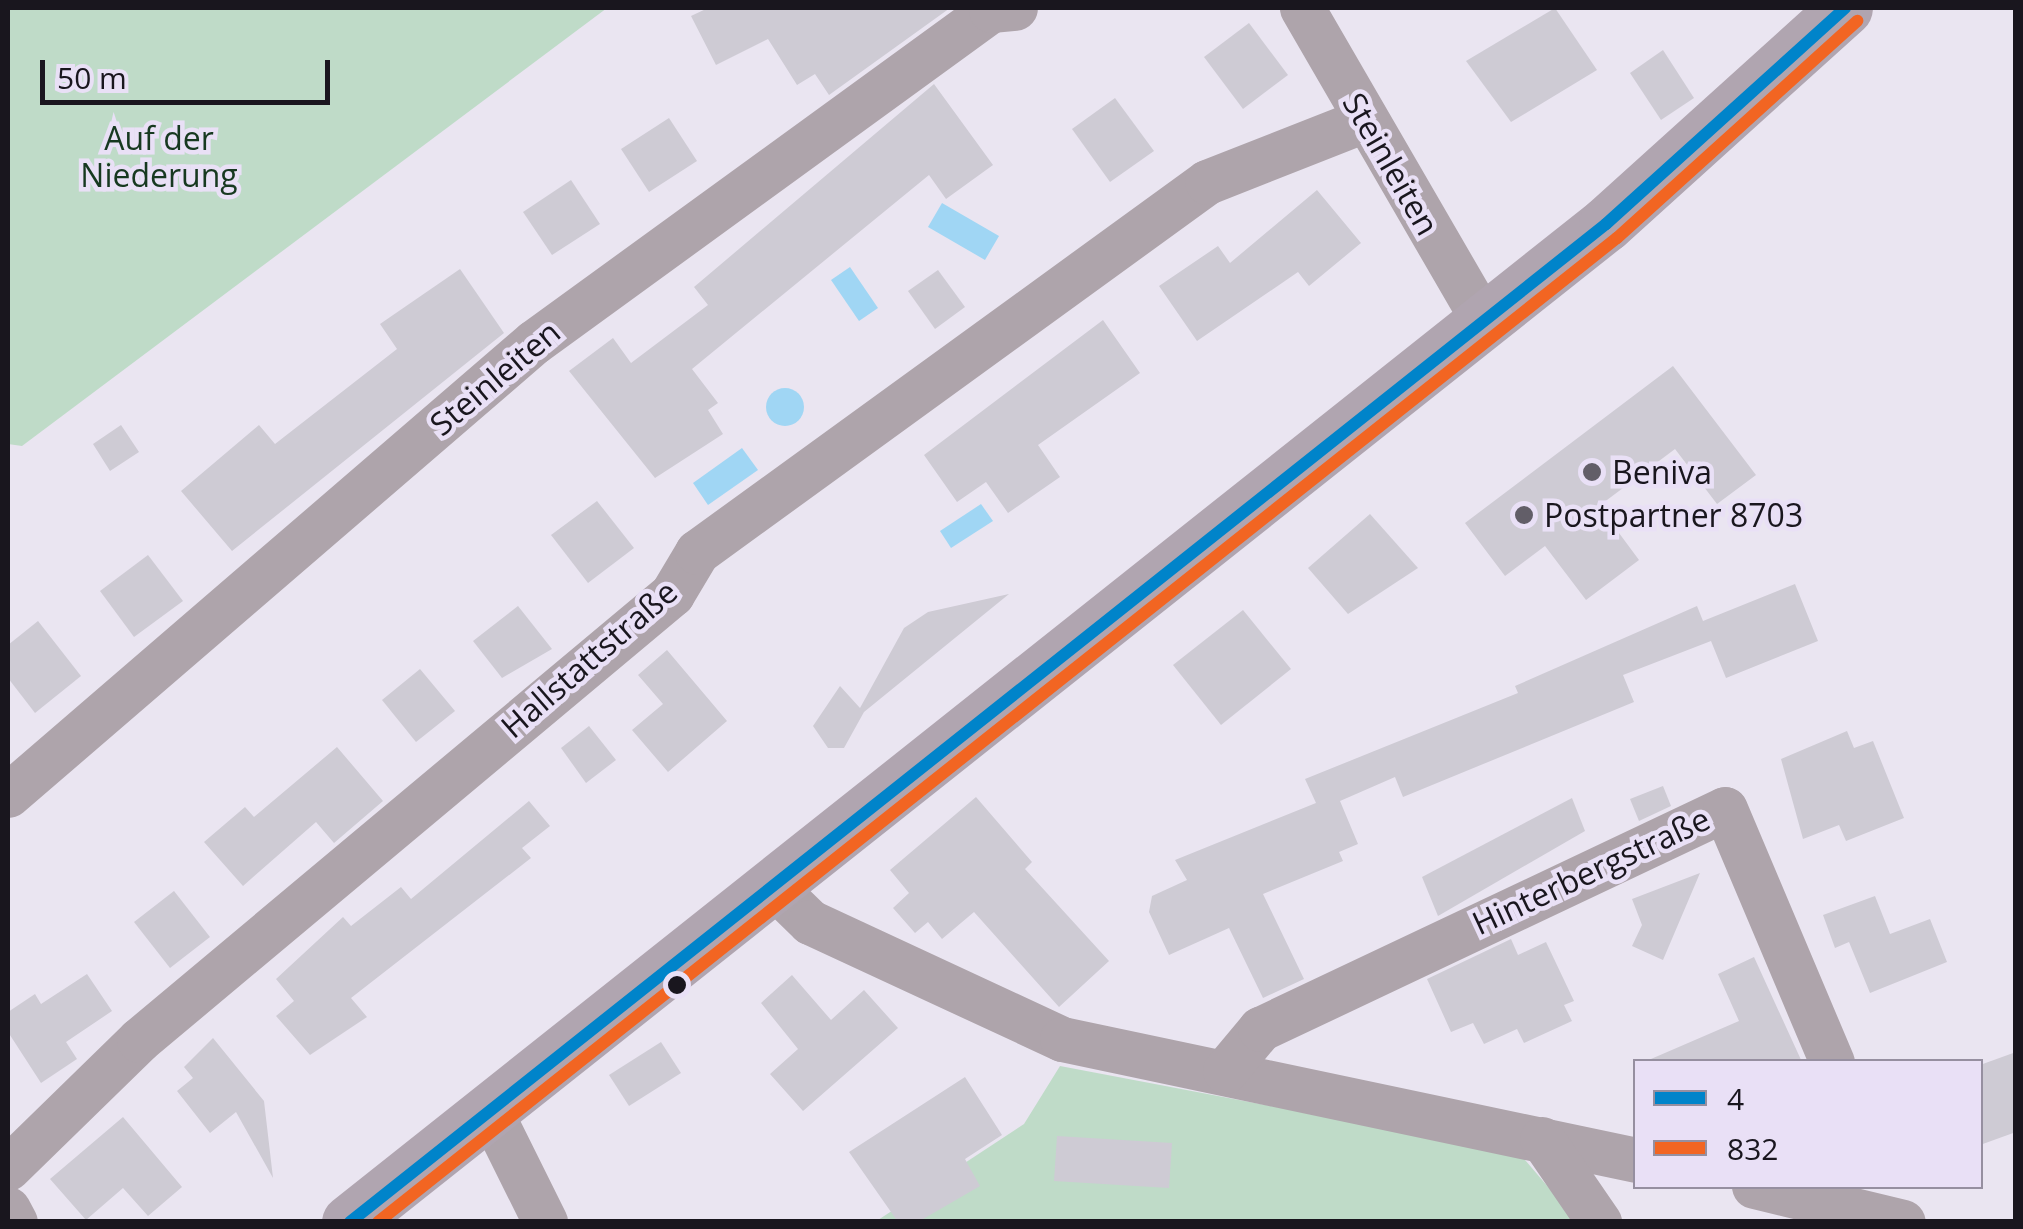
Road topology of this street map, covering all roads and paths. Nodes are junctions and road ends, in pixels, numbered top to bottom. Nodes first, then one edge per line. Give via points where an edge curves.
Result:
1 (1015, 8) edge
2 (1302, 8) edge
3 (1845, 8) edge
4 (1364, 120) junction
5 (1483, 320) junction
6 (8, 796) edge
7 (770, 883) junction
8 (1831, 1059) edge
9 (1225, 1071) junction
10 (490, 1112) junction
11 (1542, 1139) junction
12 (1633, 1159) edge
13 (8, 1168) edge
14 (1767, 1189) edge
15 (1887, 1189) edge
16 (8, 1209) edge
17 (1902, 1221) edge
18 (16, 1222) edge
19 (348, 1222) edge
20 (546, 1222) edge
21 (1599, 1222) edge

1 - 6 street, Steinleiten via 991,10 534,342
2 - 4 street, Steinleiten
3 - 5 main road via 1724,126
4 - 5 street, Steinleiten
4 - 13 street, Hallstattstraße via 1207,182 696,552 672,594 139,1040
5 - 7 main road
7 - 9 street via 810,922 1062,1039
7 - 10 main road
8 - 9 street, Hinterbergstraße via 1724,809 1260,1029
9 - 11 street
10 - 19 main road
10 - 20 street
11 - 12 street
11 - 21 street
14 - 17 street
15 - 17 street
16 - 18 street

